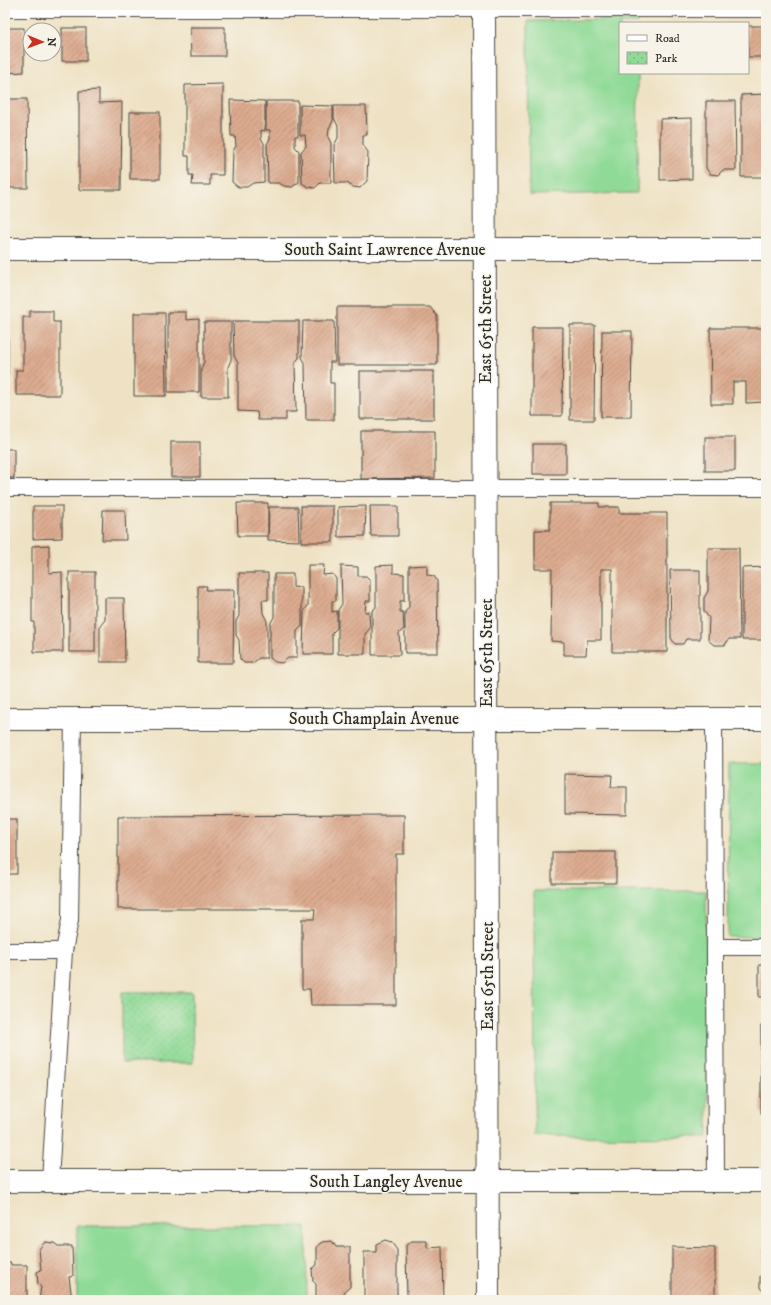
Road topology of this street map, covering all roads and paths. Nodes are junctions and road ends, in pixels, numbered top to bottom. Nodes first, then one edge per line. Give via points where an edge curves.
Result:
1 (484, 7) edge
2 (5, 9) edge
3 (766, 10) edge
4 (5, 249) edge
5 (485, 249) junction
6 (766, 249) edge
7 (5, 488) edge
8 (485, 488) junction
9 (766, 488) edge
10 (73, 718) junction
11 (486, 718) junction
12 (714, 718) junction
13 (766, 718) edge
14 (5, 719) edge
15 (715, 947) junction
16 (766, 947) edge
17 (5, 951) edge
18 (64, 951) junction
19 (5, 1181) edge
20 (50, 1181) junction
21 (487, 1181) junction
22 (716, 1181) junction
23 (766, 1181) edge
24 (488, 1300) edge

1 - 2 lane
1 - 3 lane
1 - 5 street, East 65th Street
4 - 5 street, South Saint Lawrence Avenue
5 - 6 street, South Saint Lawrence Avenue
5 - 8 street, East 65th Street
7 - 8 lane
8 - 9 lane
8 - 11 street, East 65th Street
10 - 11 street, South Champlain Avenue
10 - 14 street, South Champlain Avenue
10 - 18 lane via 70,920
11 - 12 street, South Champlain Avenue
11 - 21 street, East 65th Street
12 - 13 street, South Champlain Avenue
12 - 15 lane
15 - 16 lane
15 - 22 lane
17 - 18 lane
18 - 20 lane
19 - 20 street, South Langley Avenue
20 - 21 street, South Langley Avenue
21 - 22 street, South Langley Avenue
21 - 24 street, East 65th Street
22 - 23 street, South Langley Avenue

